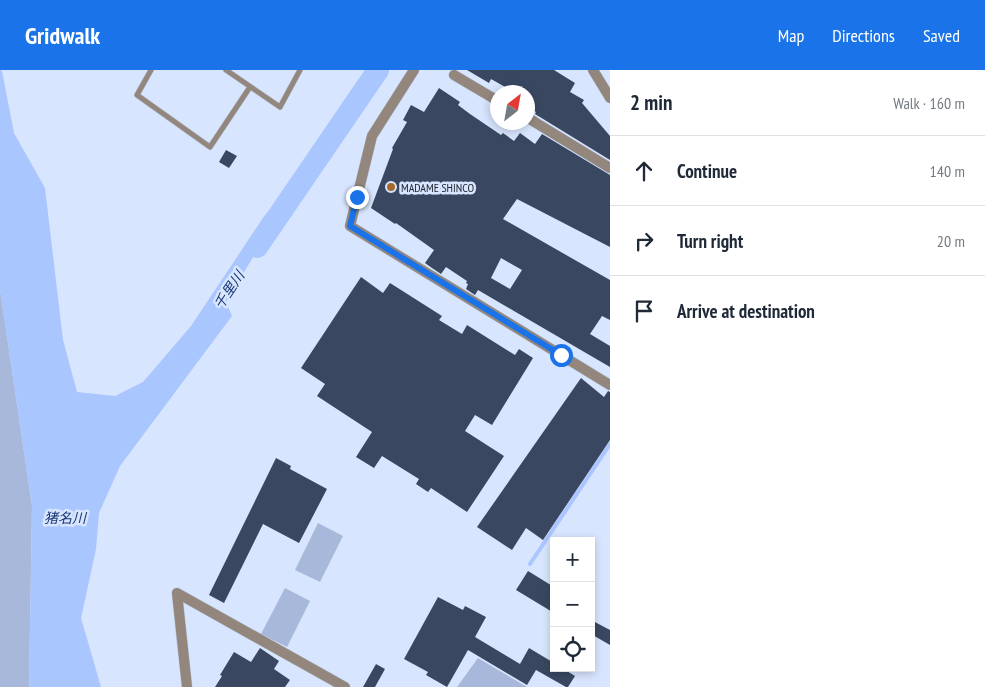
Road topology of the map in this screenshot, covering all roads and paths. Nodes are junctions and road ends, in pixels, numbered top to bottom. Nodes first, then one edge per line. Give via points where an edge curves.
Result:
1 (151, 70) edge
2 (226, 70) edge
3 (300, 70) edge
4 (414, 70) edge
5 (593, 70) edge
6 (454, 75) dead end
7 (250, 87) junction
8 (490, 95) edge
9 (610, 98) edge
10 (535, 122) edge
11 (610, 168) edge
12 (610, 386) edge
13 (187, 687) edge
14 (345, 687) edge

1 - 7 lane via 137,95 210,147
2 - 7 lane
3 - 7 lane via 280,107
4 - 12 street via 372,136 350,226
5 - 9 street
6 - 8 street
10 - 11 street
13 - 14 street via 177,593

